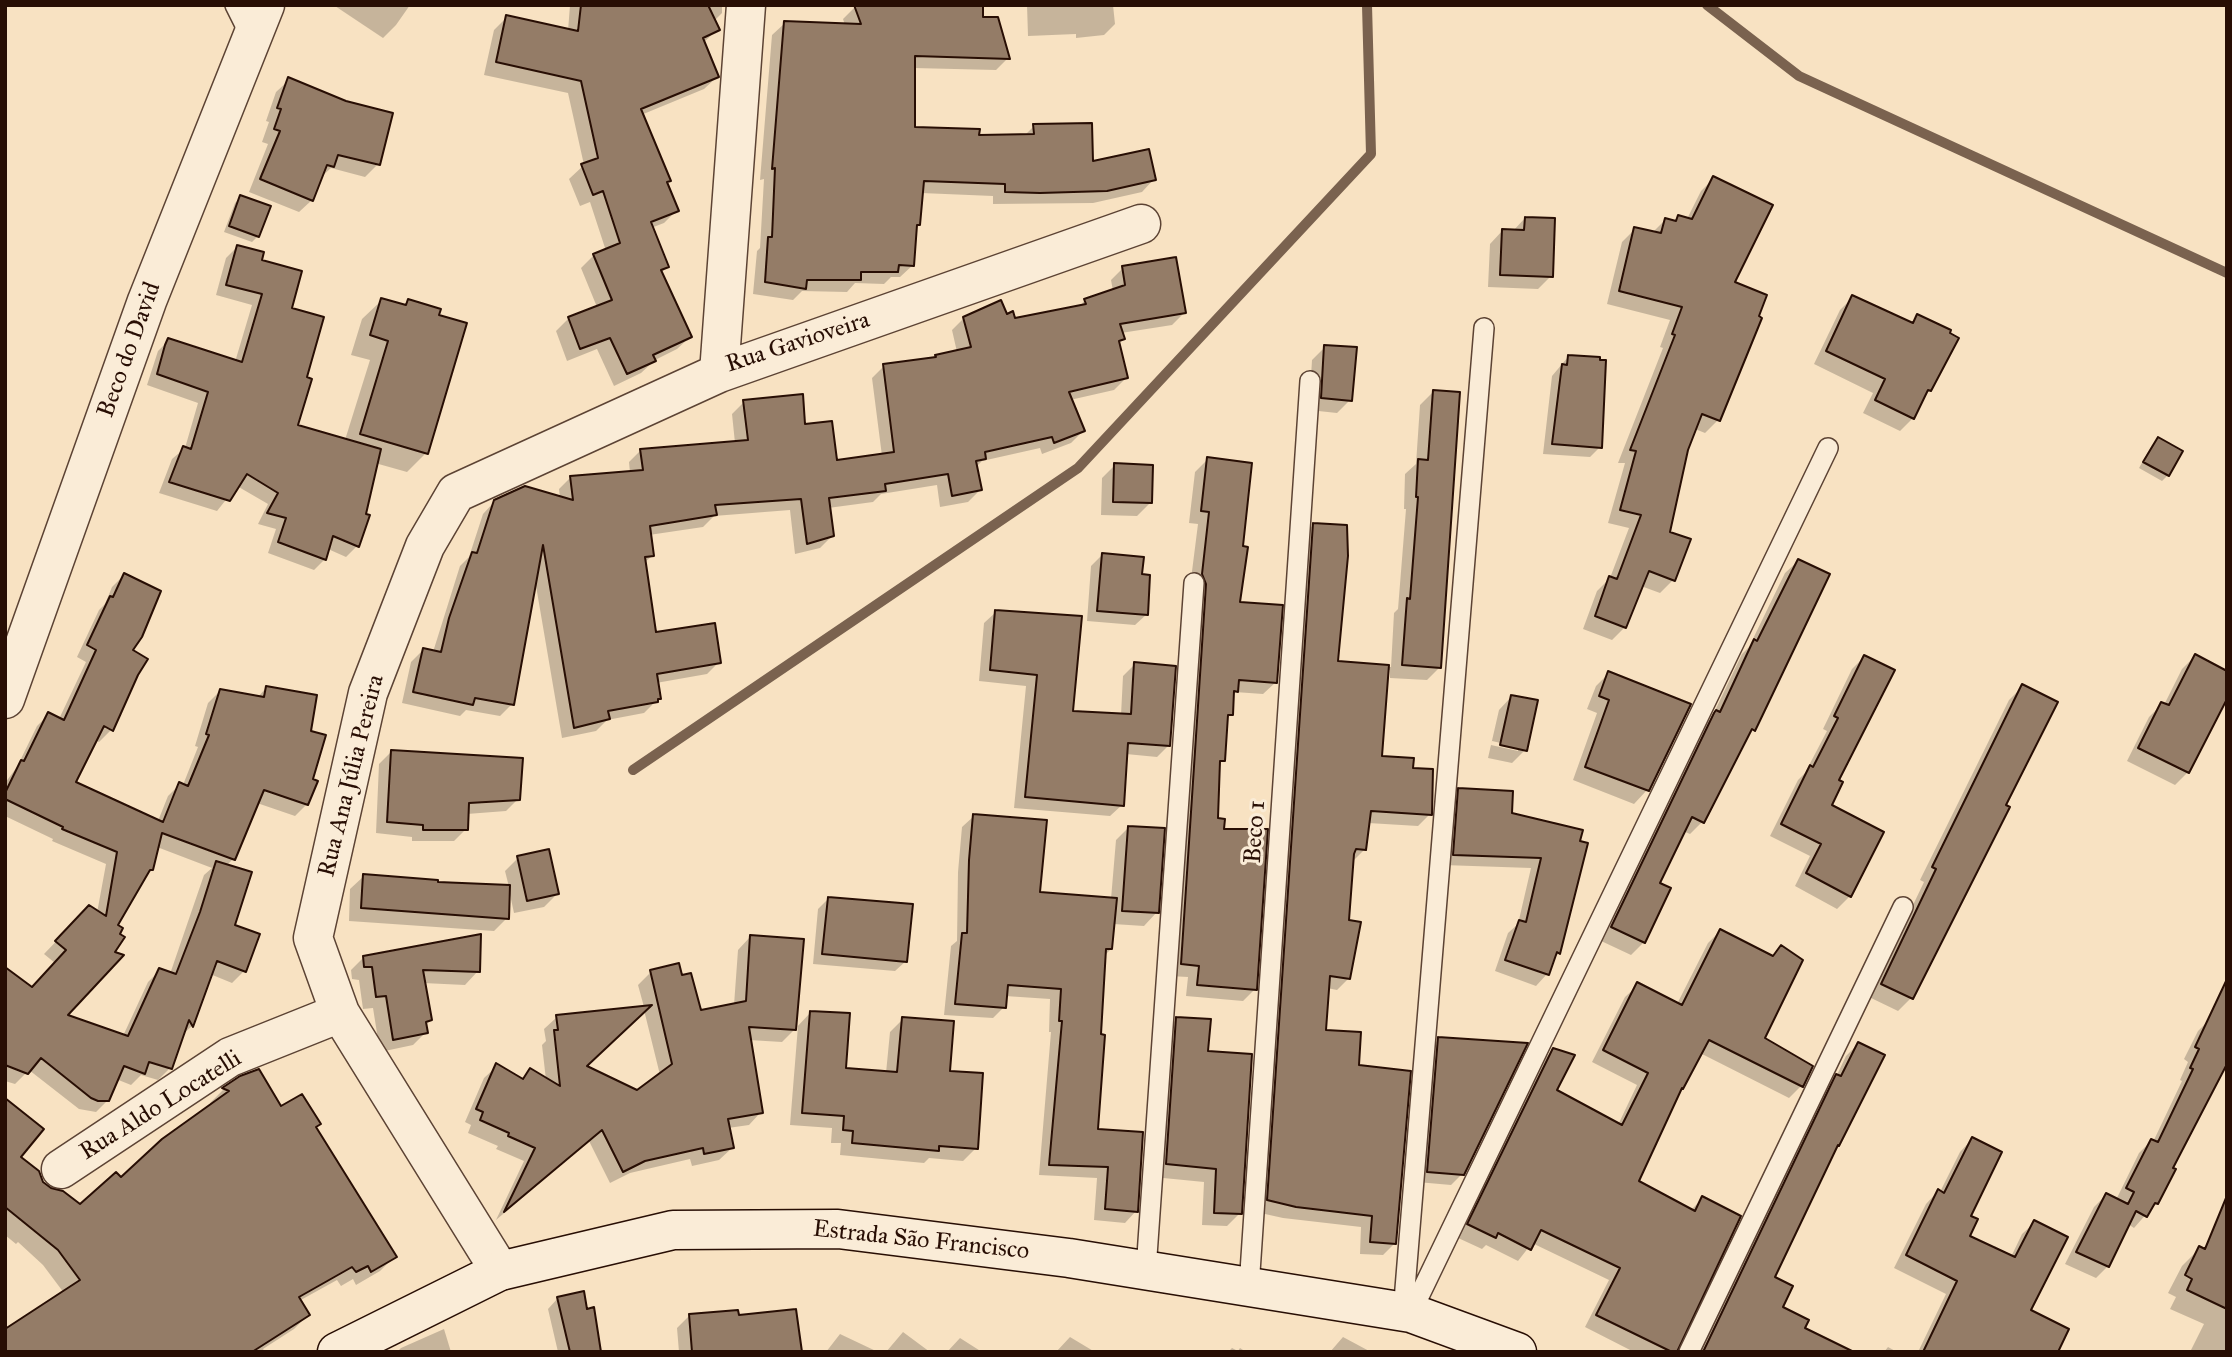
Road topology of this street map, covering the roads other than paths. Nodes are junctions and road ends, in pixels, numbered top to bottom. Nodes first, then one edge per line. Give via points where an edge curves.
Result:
1 (746, 5) edge
2 (250, 16) edge
3 (1141, 224) dead end
4 (1484, 328) dead end
5 (719, 373) junction
6 (1310, 381) dead end
7 (1828, 448) dead end
8 (1194, 583) dead end
9 (5, 699) edge
10 (1903, 907) dead end
11 (340, 1013) junction
12 (61, 1169) dead end
13 (1146, 1270) junction
14 (500, 1271) junction
15 (1249, 1287) junction
16 (1407, 1313) junction
17 (337, 1352) edge
18 (1517, 1352) edge
19 (1689, 1352) edge

1 - 5 street, Rua Gavioveira
2 - 9 street, Beco do David
3 - 5 street, Rua Gavioveira
4 - 16 lane
5 - 11 street, Rua Ana Júlia Pereira via 456,493 425,546 368,693 313,937
6 - 15 lane, Beco 1
7 - 16 lane
8 - 13 lane
10 - 19 lane
11 - 12 street, Rua Aldo Locatelli via 230,1057
11 - 14 street, Rua Ana Júlia Pereira
13 - 14 street, Estrada São Francisco via 838,1228 673,1230
13 - 15 street, Estrada São Francisco
14 - 17 street, Estrada São Francisco
15 - 16 street, Estrada São Francisco
16 - 18 street, Estrada São Francisco

